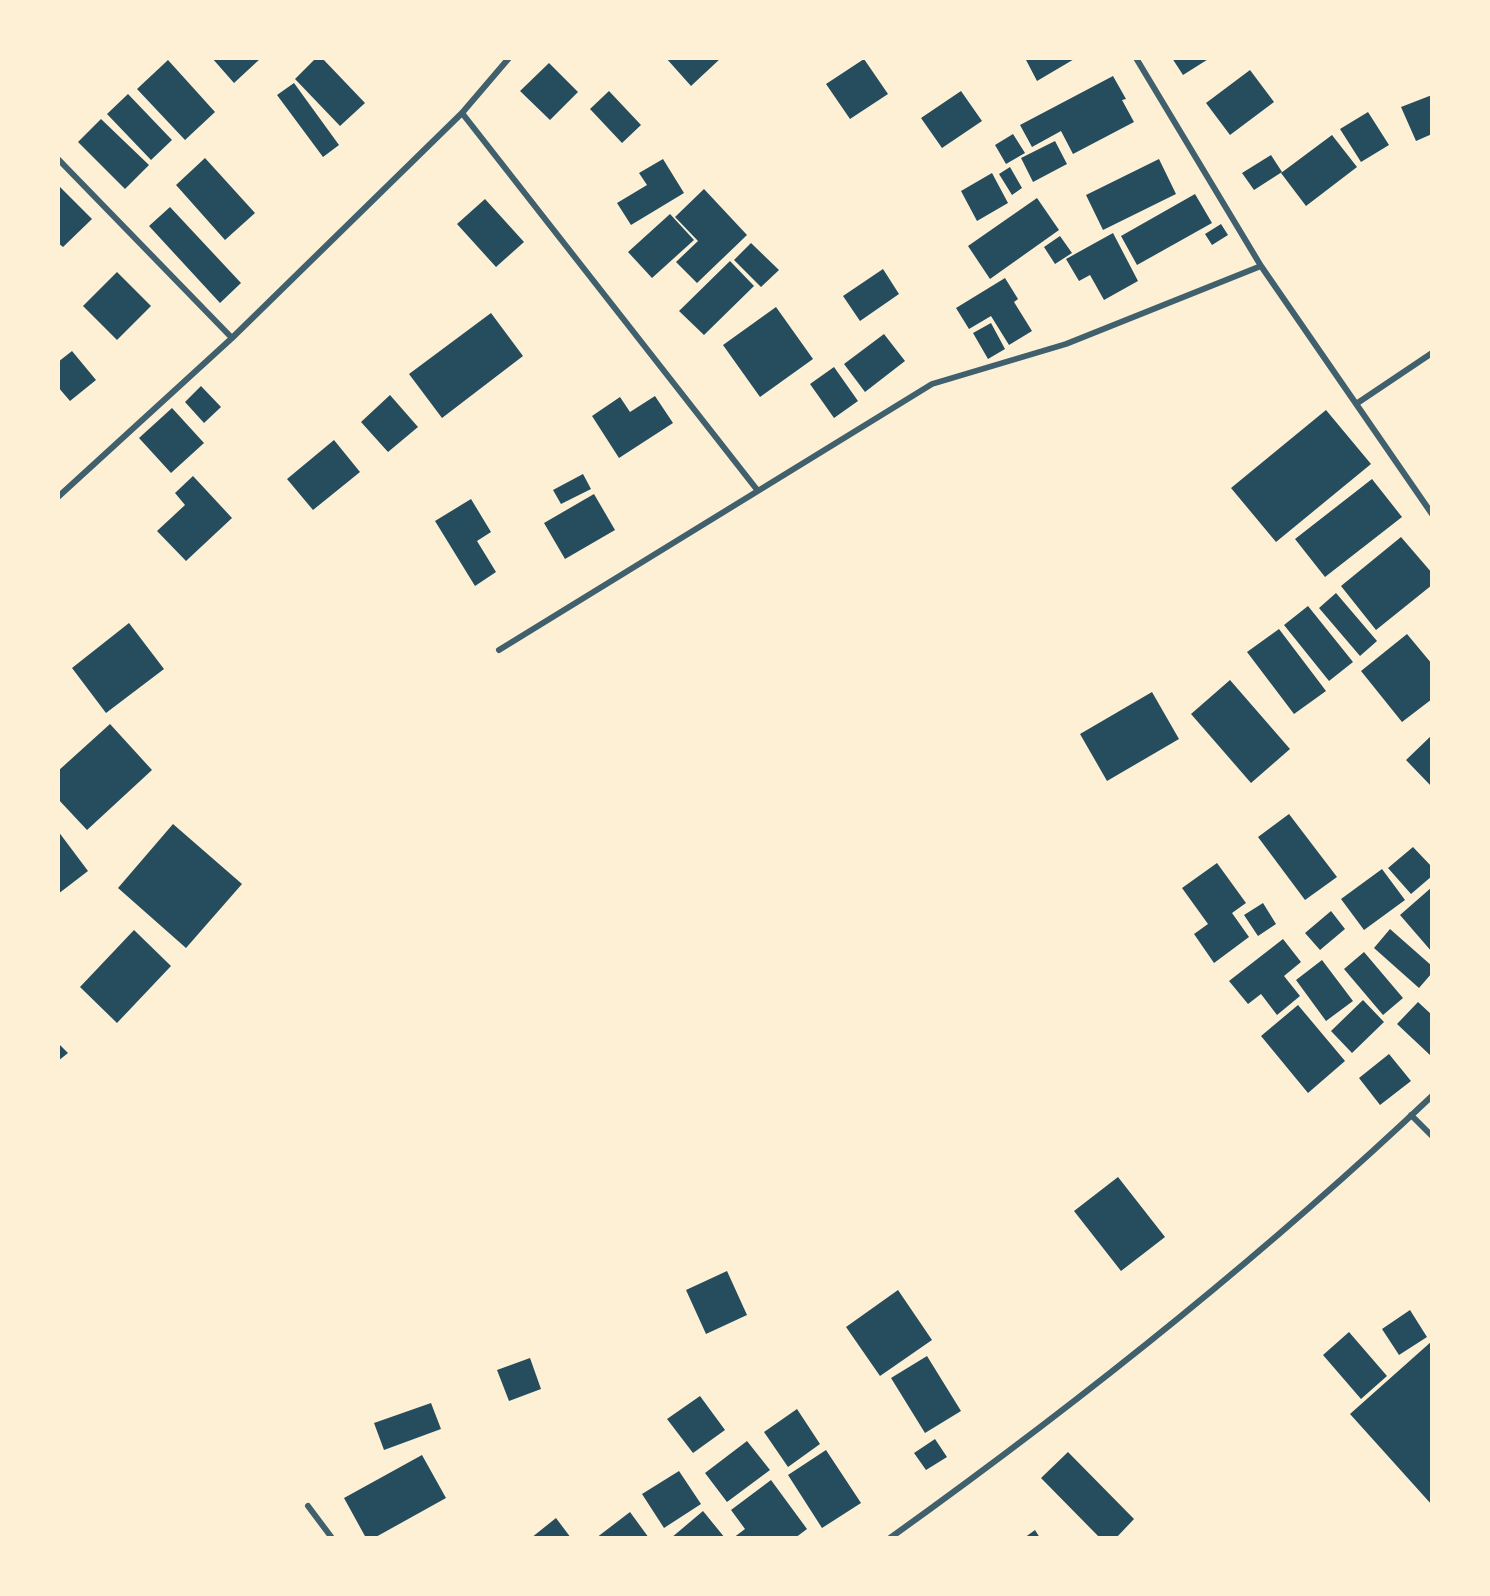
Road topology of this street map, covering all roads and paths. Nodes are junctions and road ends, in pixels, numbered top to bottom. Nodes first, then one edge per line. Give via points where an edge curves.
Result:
1 (509, 58) edge
2 (1136, 58) edge
3 (462, 112) junction
4 (58, 159) edge
5 (1261, 266) junction
6 (232, 338) junction
7 (1431, 353) edge
8 (1356, 404) junction
9 (758, 491) junction
10 (58, 497) edge
11 (1431, 514) edge
12 (500, 650) dead end
13 (1431, 1096) edge
14 (1411, 1115) junction
15 (1431, 1136) edge
16 (308, 1506) dead end
17 (332, 1538) edge
18 (890, 1538) edge

1 - 3 street
2 - 5 street
3 - 6 street
3 - 9 street
4 - 6 street
5 - 8 street
5 - 9 street via 1065,344 932,384
6 - 10 street
7 - 8 street
8 - 11 street
9 - 12 street
13 - 14 street
14 - 15 street
14 - 18 street via 1258,1254 1181,1317 1012,1450
16 - 17 street

